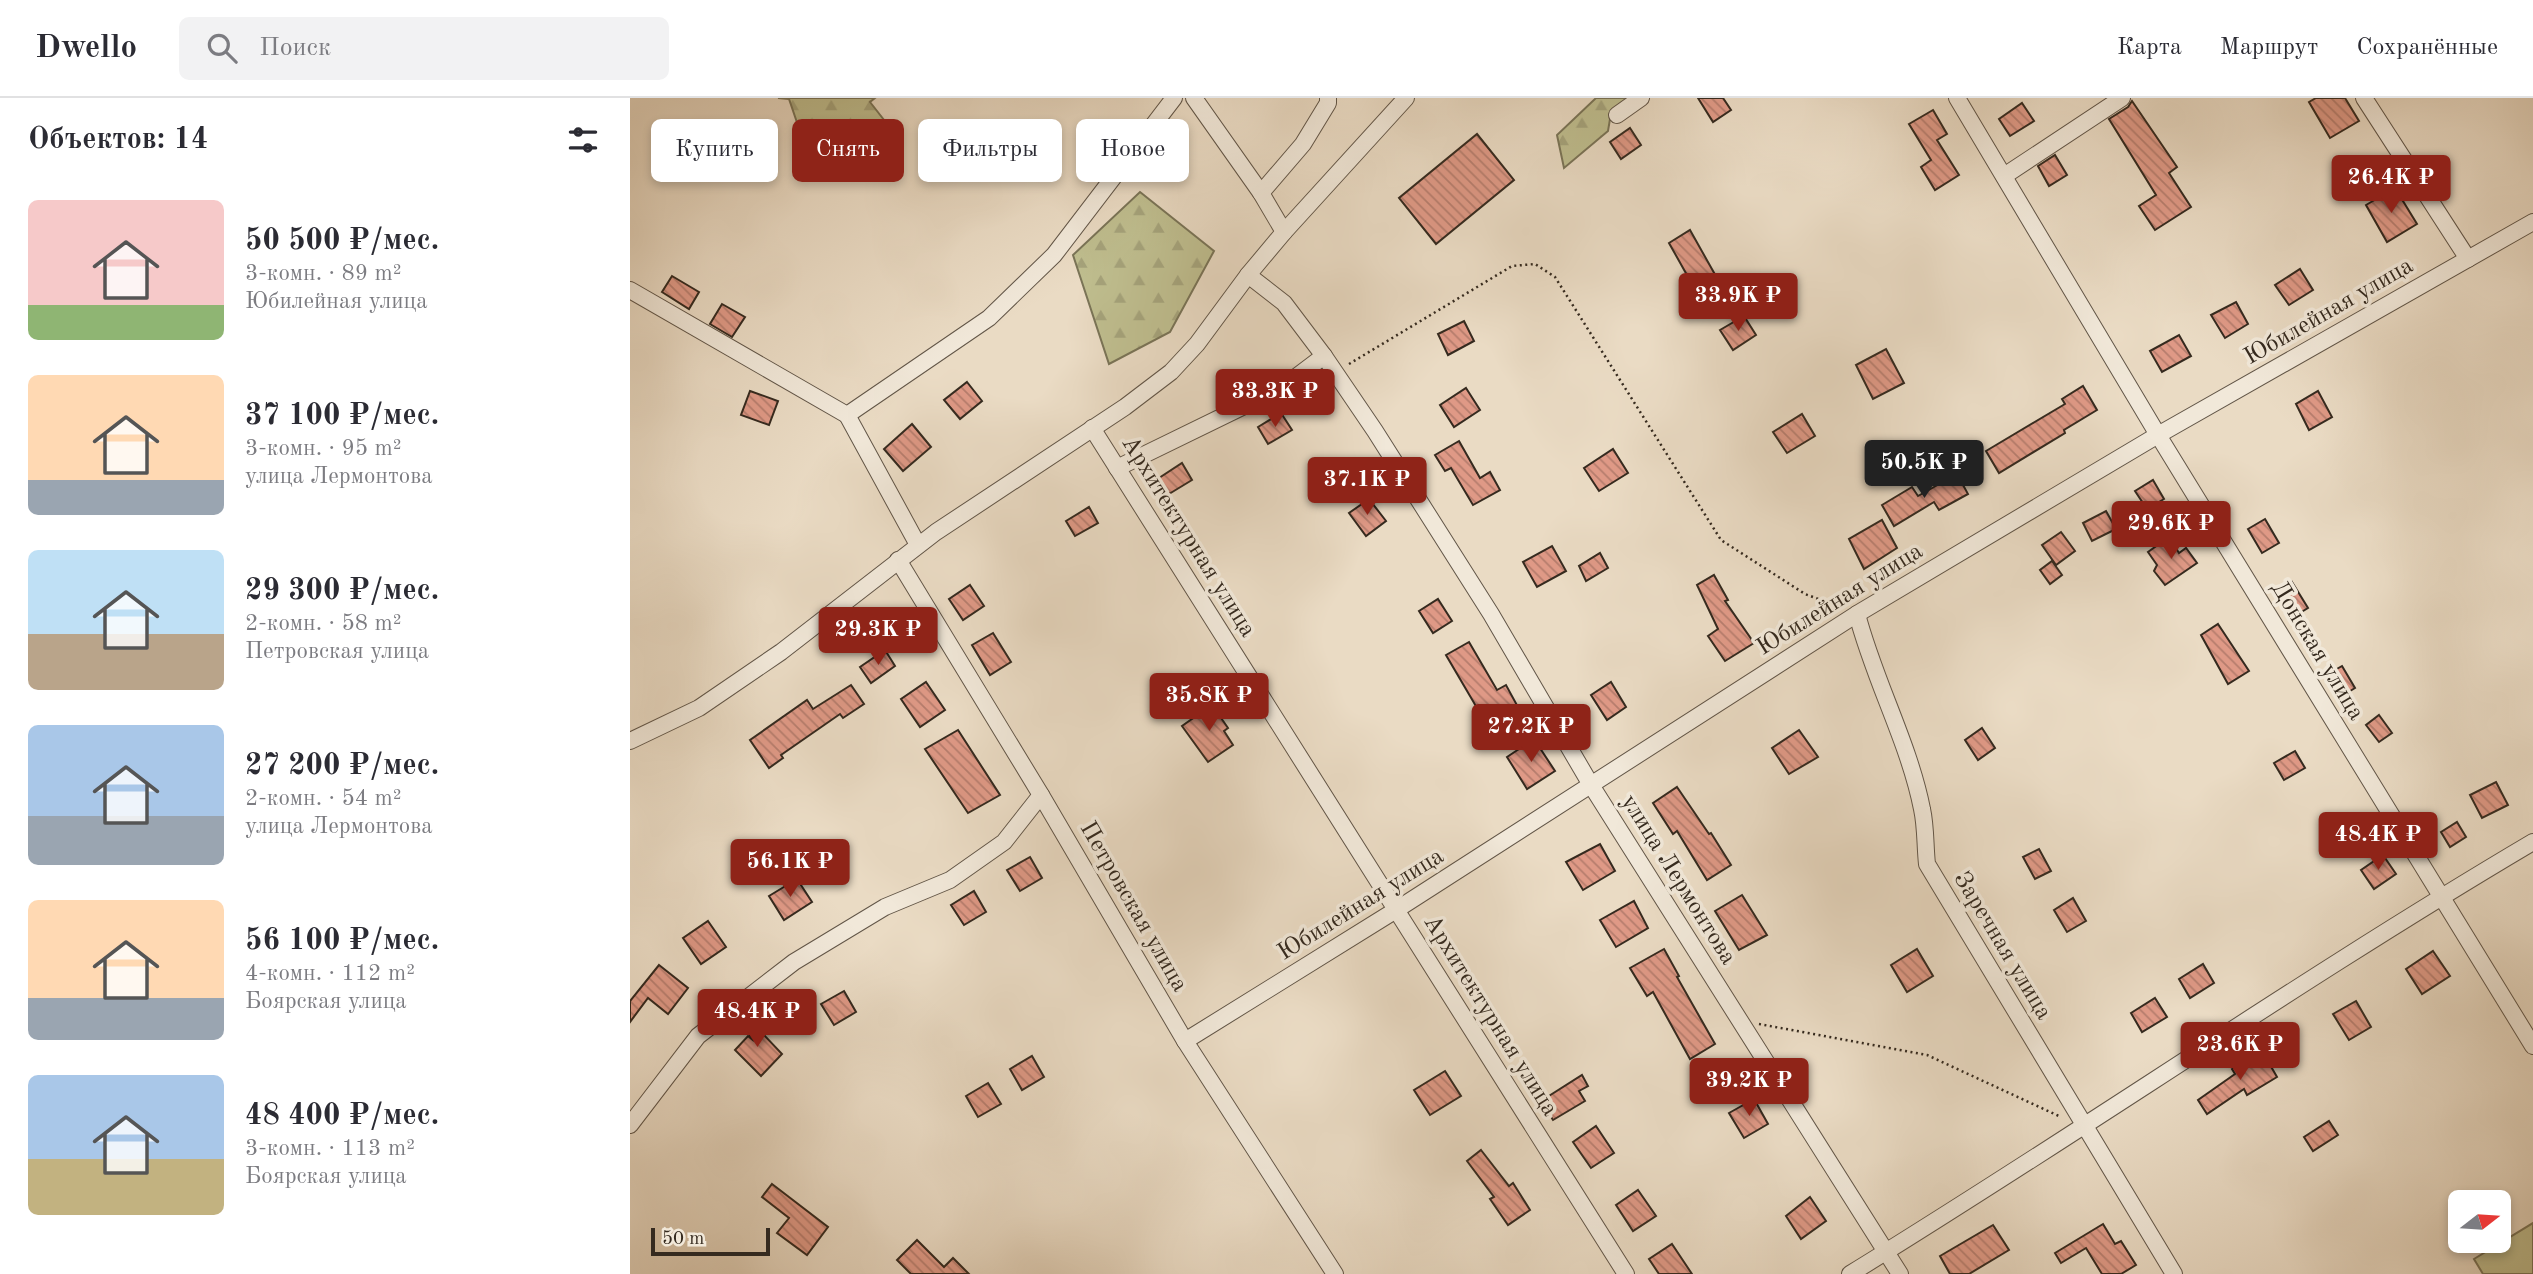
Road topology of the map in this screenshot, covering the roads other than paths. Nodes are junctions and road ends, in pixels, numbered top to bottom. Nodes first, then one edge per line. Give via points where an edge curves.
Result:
1 (1174, 98) edge
2 (1194, 98) edge
3 (1328, 98) edge
4 (1406, 98) edge
5 (1641, 98) edge
6 (1957, 98) edge
7 (2122, 98) edge
8 (2364, 98) edge
9 (1617, 115) dead end
10 (2004, 176) junction
11 (1261, 193) junction
12 (2533, 222) edge
13 (1284, 232) junction
14 (2468, 259) junction
15 (1248, 275) junction
16 (630, 290) edge
17 (1324, 356) junction
18 (846, 415) junction
19 (1092, 428) junction
20 (2158, 435) junction
21 (1117, 468) junction
22 (918, 545) junction
23 (898, 560) junction
24 (1857, 614) junction
25 (630, 741) edge
26 (1591, 785) junction
27 (1041, 795) junction
28 (2533, 842) edge
29 (2441, 897) junction
30 (1396, 910) junction
31 (1185, 1041) junction
32 (2533, 1046) edge
33 (630, 1125) edge
34 (2084, 1128) junction
35 (1886, 1252) junction
36 (1335, 1274) edge
37 (1626, 1274) edge
38 (1850, 1274) edge
39 (1900, 1274) edge
40 (2174, 1274) edge

1 - 18 street via 1054,256 989,317
2 - 11 street
3 - 11 street via 1303,144
4 - 13 street
5 - 9 street
6 - 10 street, Донская улица
7 - 10 street
8 - 14 street
10 - 20 street, Донская улица
11 - 13 street
12 - 14 street, Юбилейная улица
13 - 15 street
14 - 20 street, Юбилейная улица
15 - 17 street, улица Лермонтова via 1284,303
15 - 19 street via 1171,372
16 - 18 street
17 - 21 street via 1283,387
17 - 26 street, улица Лермонтова via 1491,614
18 - 22 street
19 - 21 street, Архитектурная улица
19 - 22 street
20 - 24 street, Юбилейная улица
20 - 29 street, Донская улица
21 - 30 street, Архитектурная улица
22 - 23 street
23 - 25 street via 781,652 699,708
23 - 27 street, Петровская улица
24 - 26 street, Юбилейная улица
24 - 34 street, Заречная улица via 1923,810 1927,864
26 - 30 street, Юбилейная улица
26 - 35 street, улица Лермонтова
27 - 31 street, Петровская улица
27 - 33 street via 1004,842 950,880 885,907 794,962 698,1036
28 - 29 street
29 - 32 street, Донская улица
29 - 34 street
30 - 31 street, Юбилейная улица
30 - 37 street, Архитектурная улица
31 - 36 street, Петровская улица
34 - 35 street
34 - 40 street, Заречная улица
35 - 38 street
35 - 39 street, улица Лермонтова

